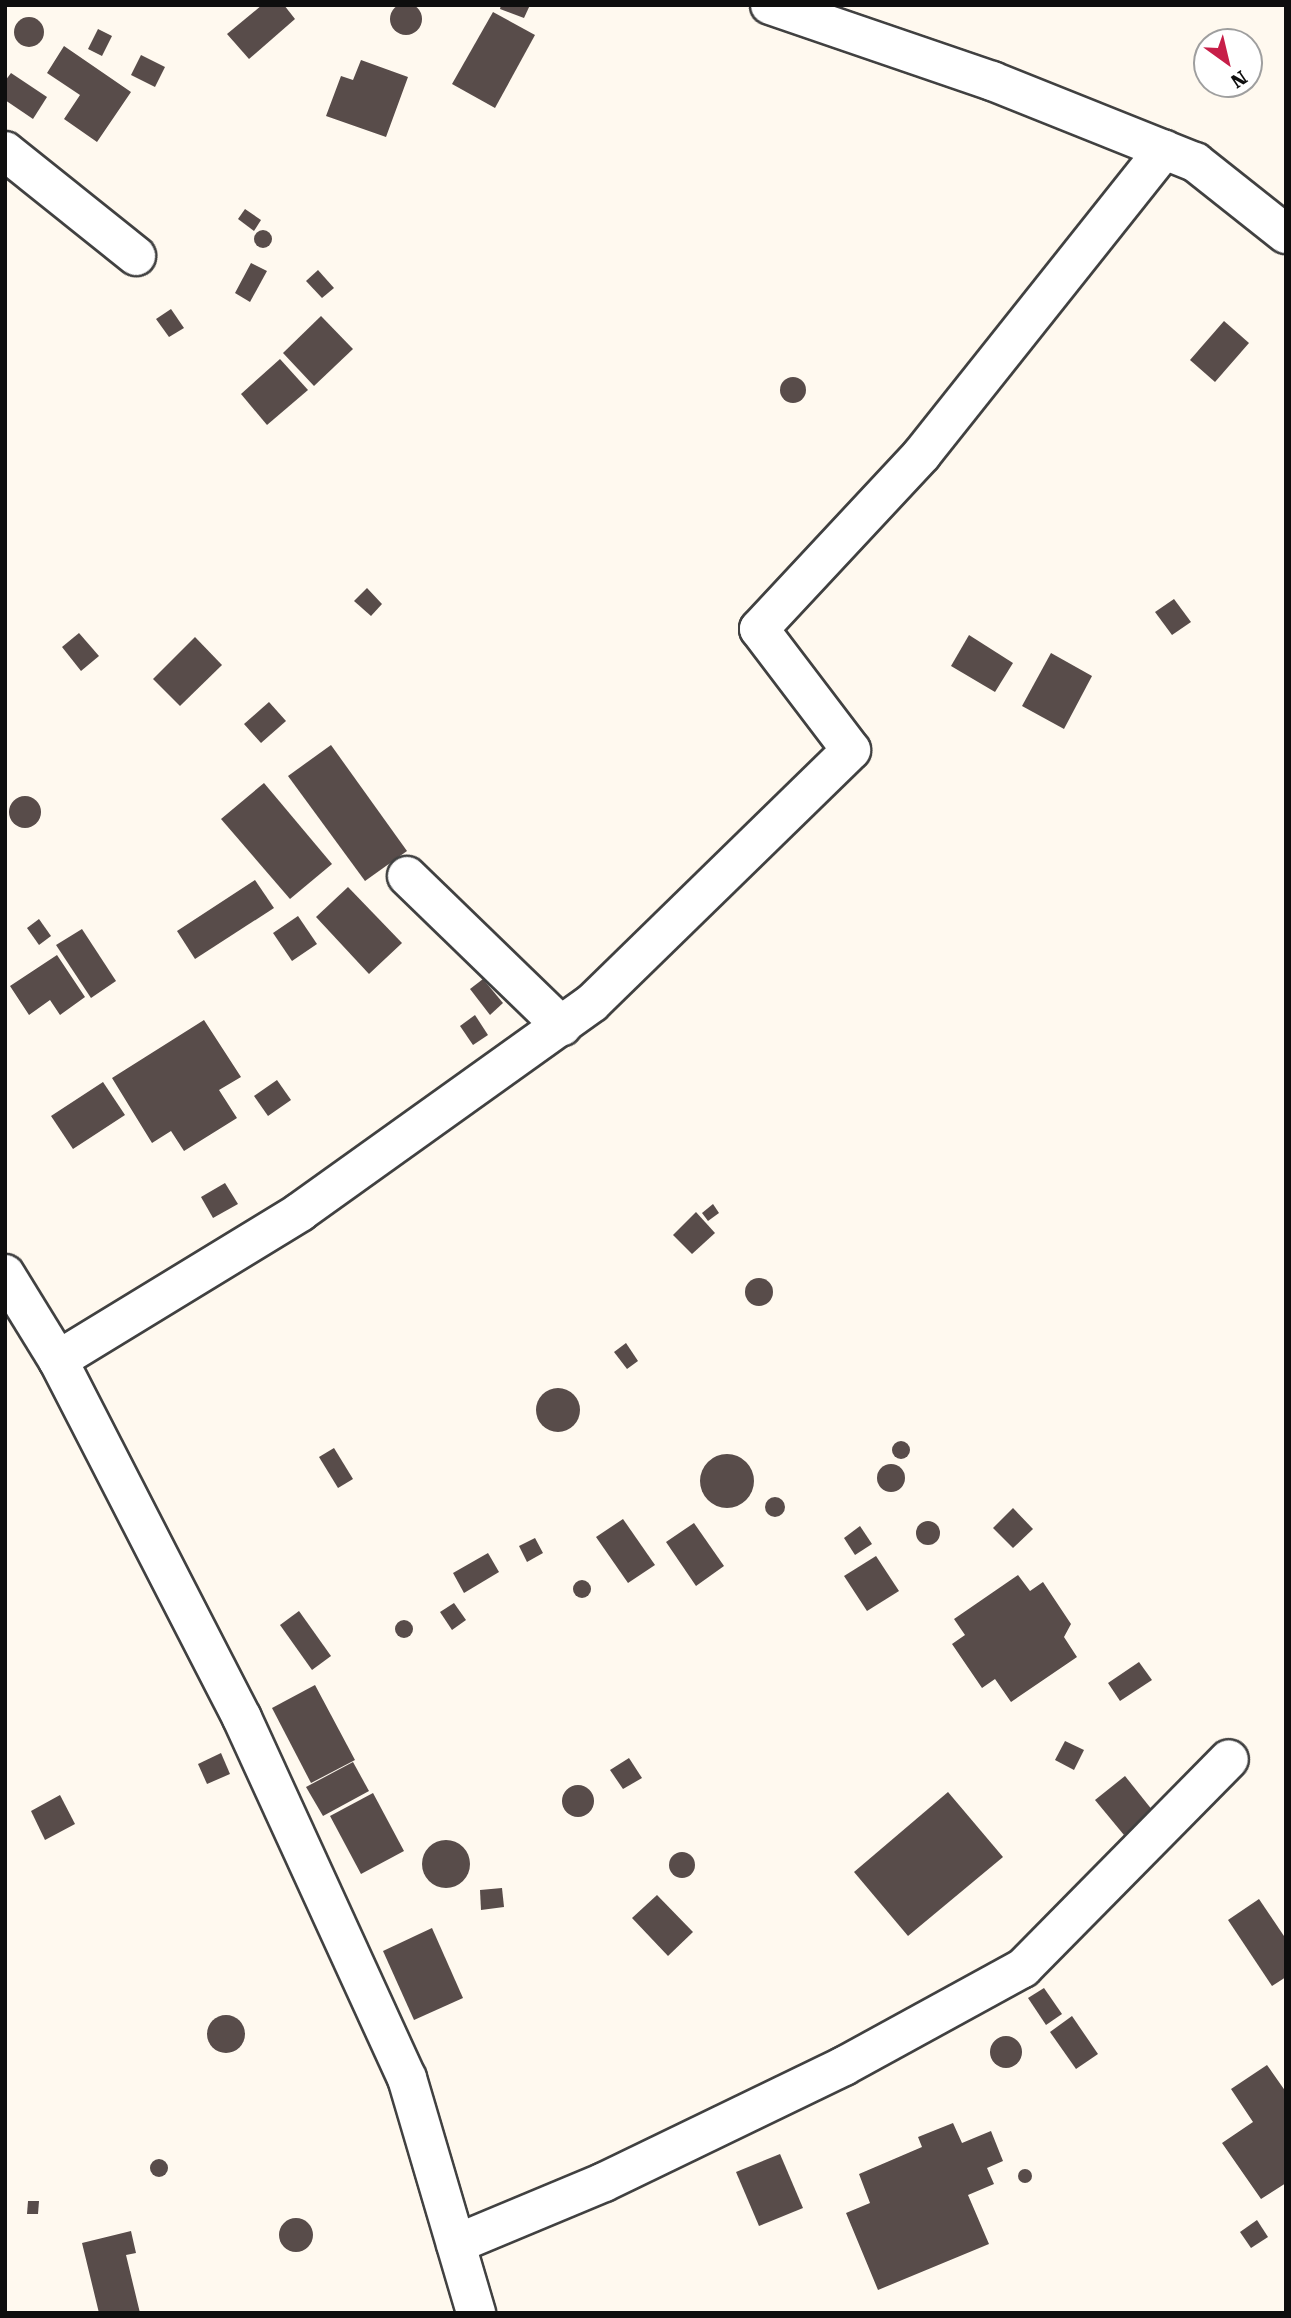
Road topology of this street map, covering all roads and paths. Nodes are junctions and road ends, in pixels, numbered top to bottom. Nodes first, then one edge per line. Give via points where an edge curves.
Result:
1 (770, 5) edge
2 (1164, 150) junction
3 (5, 151) edge
4 (1286, 234) edge
5 (136, 256) dead end
6 (407, 876) dead end
7 (562, 1026) junction
8 (5, 1274) edge
9 (58, 1360) junction
10 (1229, 1759) dead end
11 (456, 2244) junction
12 (476, 2313) edge

1 - 2 street via 992,80
2 - 4 street via 1195,162
2 - 7 street via 922,454 759,629 851,750 592,1003
3 - 5 street
6 - 7 street
7 - 9 street via 300,1212
8 - 9 street
9 - 11 street via 242,1718 407,2078
10 - 11 street via 1023,1968 832,2072 604,2182
11 - 12 street

